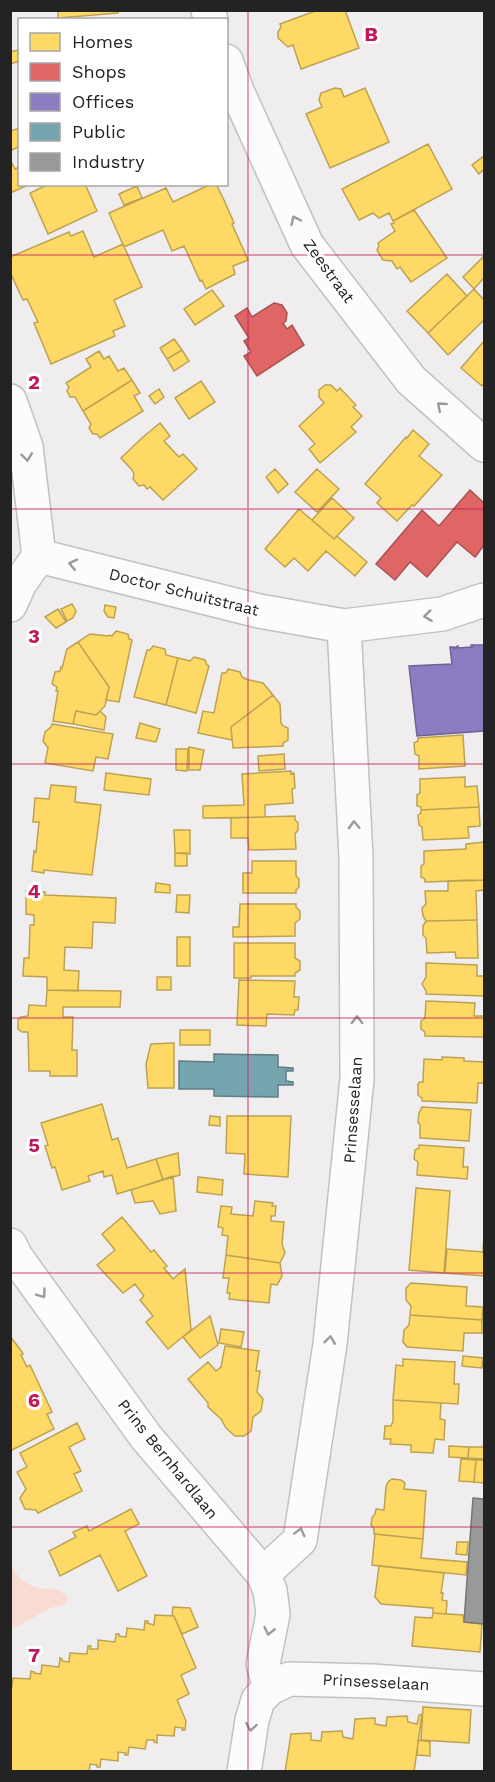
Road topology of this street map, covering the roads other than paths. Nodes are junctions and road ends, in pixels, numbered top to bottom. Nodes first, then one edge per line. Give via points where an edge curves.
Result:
1 (228, 66) edge
2 (10, 401) edge
3 (484, 445) edge
4 (39, 556) junction
5 (484, 600) edge
6 (10, 605) edge
7 (344, 626) junction
8 (10, 1245) edge
9 (262, 1574) junction
10 (270, 1688) junction
11 (484, 1689) edge
12 (244, 1772) edge

3 -> 1 street, Zeestraat via 411,380 307,245
2 -> 4 street via 26,447
4 - 6 street
7 -> 4 street, Doctor Schuitstraat via 259,611
5 -> 7 street, Doctor Schuitstraat via 442,614
9 -> 7 street, Prinsesselaan via 300,1540 330,1344 357,1079 356,857
8 -> 9 street, Prins Bernhardlaan via 146,1437
9 -> 10 street, Prins Bernhardlaan via 270,1590 273,1614 262,1664
10 - 11 street, Prinsesselaan via 289,1679 308,1678
10 -> 12 street via 255,1710

